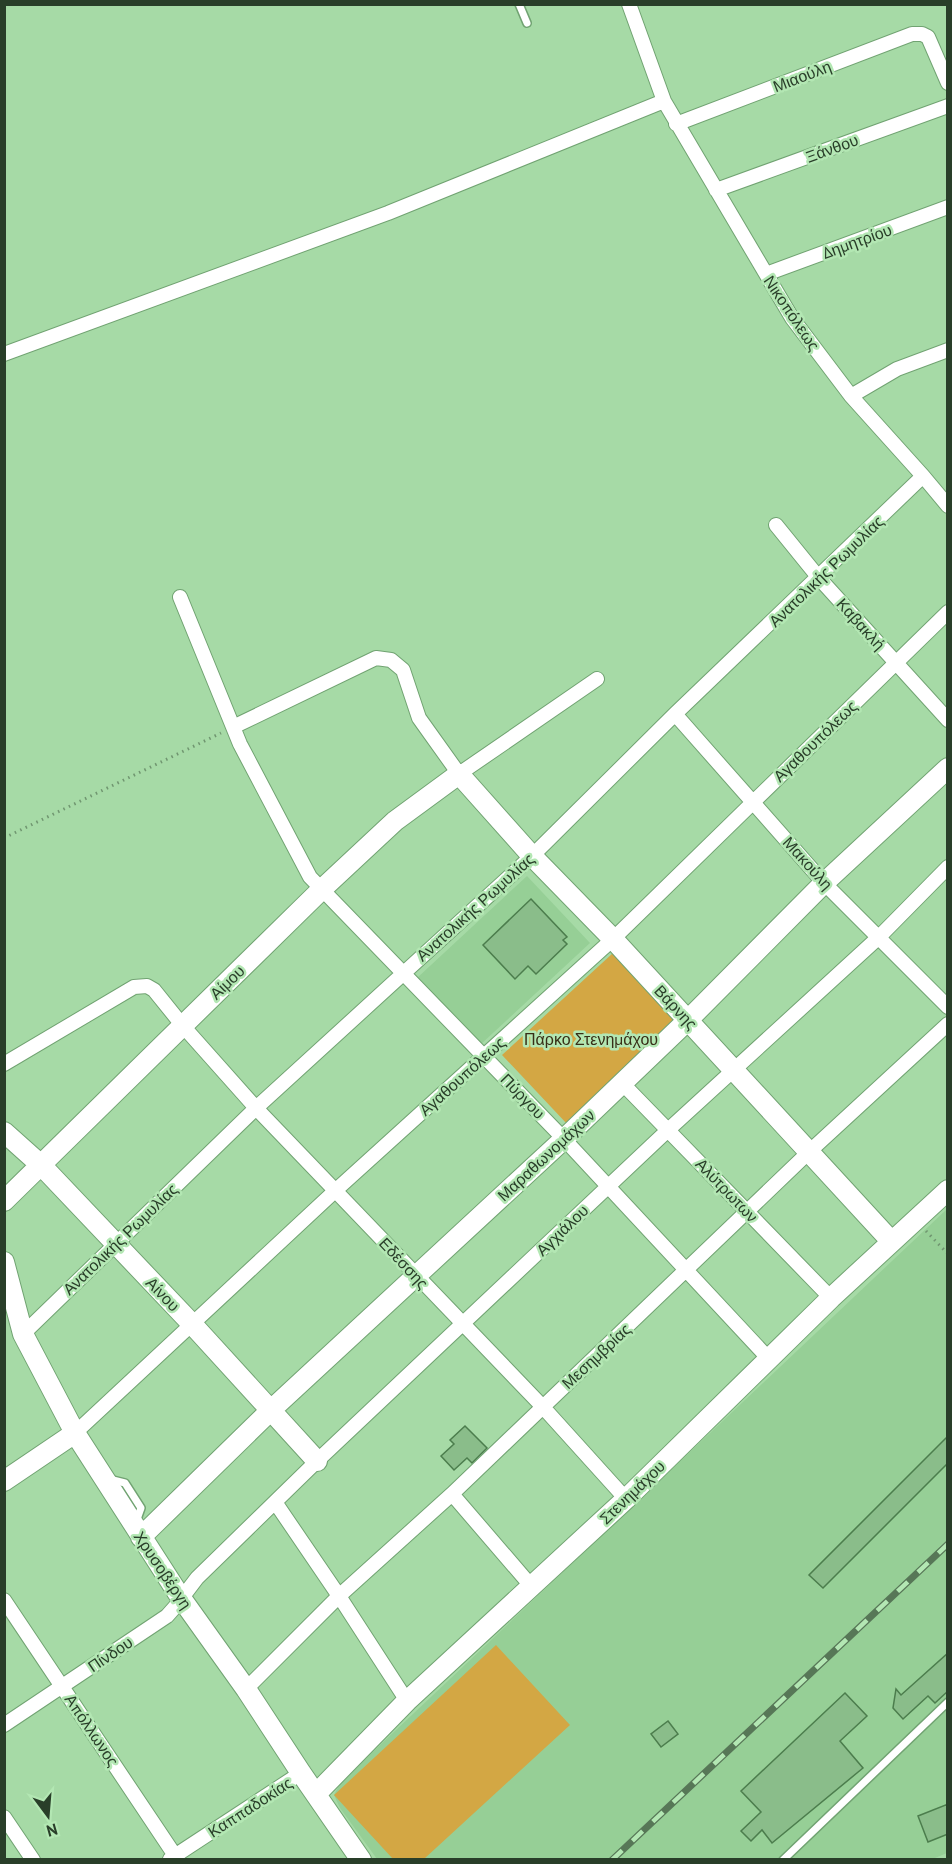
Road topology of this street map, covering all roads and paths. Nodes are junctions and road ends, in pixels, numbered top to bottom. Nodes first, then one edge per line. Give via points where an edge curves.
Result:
1 (519, 4) edge
2 (629, 4) edge
3 (527, 23) dead end
4 (948, 83) edge
5 (664, 102) junction
6 (948, 106) edge
7 (676, 124) junction
8 (716, 190) junction
9 (948, 207) edge
10 (766, 274) junction
11 (948, 350) edge
12 (4, 354) edge
13 (851, 396) junction
14 (923, 476) junction
15 (948, 506) edge
16 (776, 525) dead end
17 (819, 578) junction
18 (180, 597) dead end
19 (948, 612) edge
20 (896, 662) junction
21 (597, 679) dead end
22 (675, 714) junction
23 (948, 720) edge
24 (233, 727) junction
25 (948, 768) edge
26 (459, 774) junction
27 (753, 801) junction
28 (4, 838) edge
29 (532, 856) junction
30 (948, 867) edge
31 (824, 883) junction
32 (321, 890) junction
33 (879, 937) junction
34 (613, 939) junction
35 (403, 972) junction
36 (948, 1007) edge
37 (688, 1020) junction
38 (948, 1024) edge
39 (183, 1026) junction
40 (485, 1056) junction
41 (4, 1064) edge
42 (734, 1069) junction
43 (622, 1083) junction
44 (256, 1108) junction
45 (668, 1130) junction
46 (4, 1132) edge
47 (564, 1139) junction
48 (810, 1151) junction
49 (42, 1166) junction
50 (608, 1186) junction
51 (336, 1190) junction
52 (948, 1190) edge
53 (4, 1201) edge
54 (747, 1211) junction
55 (924, 1229) dead end
56 (891, 1241) junction
57 (115, 1244) junction
58 (948, 1254) edge
59 (4, 1262) edge
60 (686, 1270) junction
61 (415, 1275) junction
62 (831, 1298) junction
63 (192, 1324) junction
64 (463, 1325) junction
65 (23, 1334) junction
66 (769, 1359) junction
67 (542, 1406) junction
68 (271, 1410) junction
69 (75, 1433) junction
70 (318, 1461) junction
71 (4, 1481) edge
72 (452, 1494) junction
73 (627, 1499) junction
74 (275, 1503) junction
75 (138, 1532) junction
76 (532, 1587) junction
77 (339, 1596) junction
78 (181, 1598) junction
79 (4, 1600) edge
80 (62, 1686) junction
81 (246, 1689) junction
82 (407, 1701) junction
83 (948, 1702) edge
84 (4, 1725) edge
85 (301, 1773) junction
86 (316, 1794) junction
87 (4, 1816) edge
88 (174, 1858) edge
89 (33, 1860) edge
90 (361, 1860) edge
91 (783, 1860) edge

1 - 3 lane
2 - 5 street, Νικοπόλεως
4 - 7 street, Μιαούλη via 928,37 912,34
5 - 7 street, Νικοπόλεως
5 - 12 street via 388,213
6 - 8 street, Ξάνθου
7 - 8 street, Νικοπόλεως
8 - 10 street, Νικοπόλεως
9 - 10 street, Δημητρίου
10 - 13 street, Νικοπόλεως via 792,318
11 - 13 street via 897,369
13 - 14 street, Νικοπόλεως
14 - 15 street, Νικοπόλεως
14 - 17 street, Ανατολικής Ρωμυλίας
16 - 17 street, Καβακλή
17 - 20 street, Καβακλή
17 - 22 street, Ανατολικής Ρωμυλίας
18 - 24 street, Πύργου
19 - 20 street, Αγαθουπόλεως
20 - 23 street, Καβακλή
20 - 27 street, Αγαθουπόλεως
21 - 26 street
22 - 27 street, Μακούλη
22 - 29 street, Ανατολικής Ρωμυλίας
24 - 26 street via 376,658 391,660 403,670 419,718
24 - 28 path
24 - 32 street, Πύργου via 310,877
25 - 31 street, Μαραθωνομάχων
26 - 29 street, Βάρνης
26 - 32 street, Αίμου via 395,821
27 - 31 street, Μακούλη
27 - 34 street, Αγαθουπόλεως
29 - 34 street, Βάρνης
29 - 35 street, Ανατολικής Ρωμυλίας
30 - 33 street, Αγχιάλου
31 - 33 street, Μακούλη
31 - 37 street, Μαραθωνομάχων
32 - 35 street, Πύργου
32 - 39 street, Αίμου
33 - 36 street, Μακούλη
33 - 42 street, Αγχιάλου
34 - 37 street, Βάρνης
34 - 40 street, Αγαθουπόλεως
35 - 40 street, Πύργου
35 - 44 street, Ανατολικής Ρωμυλίας
37 - 42 street, Βάρνης
37 - 43 street, Μαραθωνομάχων
38 - 48 street, Μεσημβρίας
39 - 41 street, Εδέσσης via 151,987 138,986
39 - 44 street, Εδέσσης
39 - 49 street, Αίμου
40 - 47 street, Πύργου
40 - 51 street, Αγαθουπόλεως
42 - 45 street, Αγχιάλου
42 - 48 street, Βάρνης
43 - 45 street, Αλύτρωτων
43 - 47 street, Μαραθωνομάχων
44 - 51 street, Εδέσσης
44 - 57 street, Ανατολικής Ρωμυλίας
45 - 50 street, Αγχιάλου
45 - 54 street, Αλύτρωτων
46 - 49 street, Αίνου
47 - 50 street, Πύργου
47 - 61 street, Μαραθωνομάχων
48 - 54 street, Μεσημβρίας
48 - 56 street, Βάρνης
49 - 53 street, Αίμου
49 - 57 street, Αίνου
50 - 60 street, Πύργου
50 - 64 street, Αγχιάλου
51 - 61 street, Εδέσσης
51 - 63 street, Αγαθουπόλεως
52 - 56 street, Στενημάχου
54 - 60 street, Μεσημβρίας
54 - 62 street, Αλύτρωτων
55 - 58 path
56 - 62 street, Στενημάχου
57 - 63 street, Αίνου
57 - 65 street, Ανατολικής Ρωμυλίας
59 - 65 street, Χρυσοβέργη
60 - 66 street, Πύργου
60 - 67 street, Μεσημβρίας
61 - 64 street, Εδέσσης
61 - 68 street, Μαραθωνομάχων
62 - 66 street, Στενημάχου
63 - 68 street, Αίνου
63 - 69 street, Αγαθουπόλεως
64 - 67 street, Εδέσσης
64 - 70 street, Αγχιάλου
65 - 69 street, Χρυσοβέργη
66 - 73 street, Στενημάχου
67 - 72 street, Μεσημβρίας
67 - 73 street, Εδέσσης
68 - 70 street, Αίνου
68 - 75 street, Μαραθωνομάχων
69 - 71 street
69 - 75 street, Χρυσοβέργη
70 - 74 street, Αγχιάλου
72 - 76 street
72 - 77 street, Μεσημβρίας
73 - 76 street, Στενημάχου
74 - 77 street
74 - 78 street, Αγχιάλου via 196,1578
75 - 78 street, Χρυσοβέργη
76 - 82 street, Στενημάχου
77 - 81 street, Μεσημβρίας
77 - 82 street
78 - 80 street, Πίνδου via 161,1620
78 - 81 street, Χρυσοβέργη
79 - 80 street, Απόλλωνος
80 - 84 street, Πίνδου
80 - 88 street, Απόλλωνος
81 - 85 street, Χρυσοβέργη
82 - 86 street, Στενημάχου
83 - 91 lane
85 - 86 street, Χρυσοβέργη
85 - 88 street, Καππαδοκίας
86 - 90 street, Χρυσοβέργη
87 - 89 street

